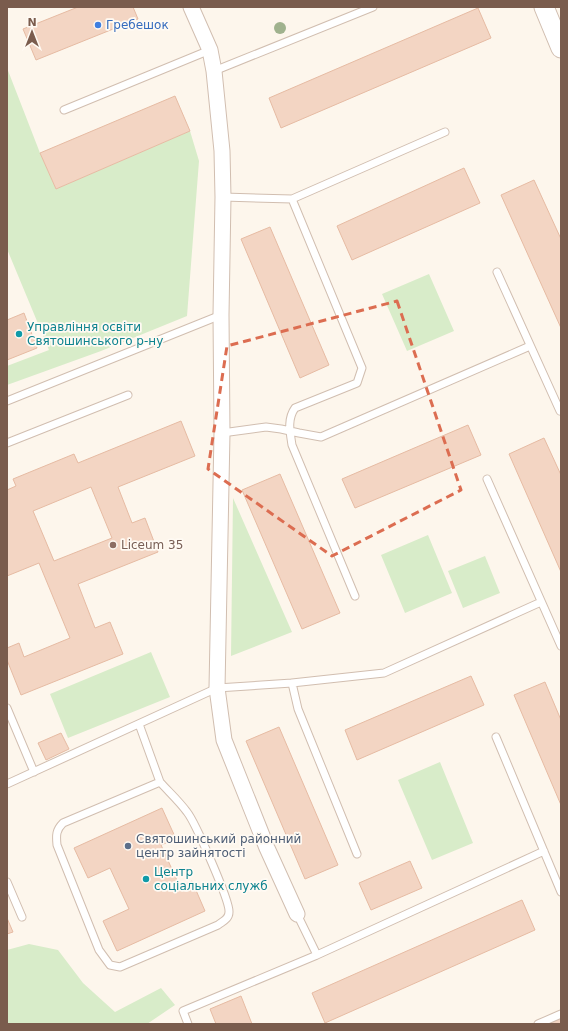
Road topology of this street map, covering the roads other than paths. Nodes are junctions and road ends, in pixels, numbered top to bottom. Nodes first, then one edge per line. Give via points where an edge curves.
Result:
1 (191, 7) edge
2 (373, 7) edge
3 (544, 7) edge
4 (561, 48) edge
5 (210, 50) junction
6 (214, 71) junction
7 (64, 110) dead end
8 (445, 132) dead end
9 (223, 197) junction
10 (292, 199) junction
11 (497, 272) dead end
12 (221, 315) junction
13 (530, 346) junction
14 (128, 395) dead end
15 (7, 401) edge
16 (560, 411) dead end
17 (290, 431) junction
18 (222, 433) junction
19 (7, 443) edge
20 (487, 479) dead end
21 (355, 596) dead end
22 (542, 602) junction
23 (561, 646) edge
24 (292, 683) junction
25 (217, 688) junction
26 (7, 708) edge
27 (139, 724) junction
28 (496, 737) dead end
29 (34, 772) junction
30 (160, 782) junction
31 (7, 784) edge
32 (544, 851) junction
33 (356, 854) dead end
34 (7, 882) edge
35 (561, 892) edge
36 (297, 914) joint
37 (22, 917) dead end
38 (317, 955) junction
39 (561, 1014) edge
40 (188, 1024) edge
41 (538, 1024) edge

1 - 5 street
2 - 6 lane
3 - 4 street
5 - 6 street
5 - 7 lane
6 - 9 street via 222,151
8 - 10 lane
9 - 10 lane
9 - 12 street
10 - 17 lane via 362,368 356,383 295,408 290,415
11 - 13 lane
12 - 15 lane
12 - 18 street
13 - 16 lane
13 - 17 lane via 321,437
14 - 19 lane
17 - 18 lane via 266,427
17 - 21 lane via 292,445
18 - 25 street
20 - 22 lane
22 - 23 lane
22 - 24 lane via 384,673
24 - 25 lane
24 - 33 lane via 298,709
25 - 27 lane
25 - 36 street via 224,740 267,848
26 - 29 lane
27 - 29 lane
27 - 30 lane
28 - 32 lane
29 - 31 lane
30 - 30 lane via 63,823 58,828 57,845 99,950 110,965 120,967 218,925 227,918 229,912 213,867 188,812
32 - 35 lane
32 - 38 lane
34 - 37 lane
36 - 38 lane
38 - 40 lane via 183,1011
39 - 41 lane

